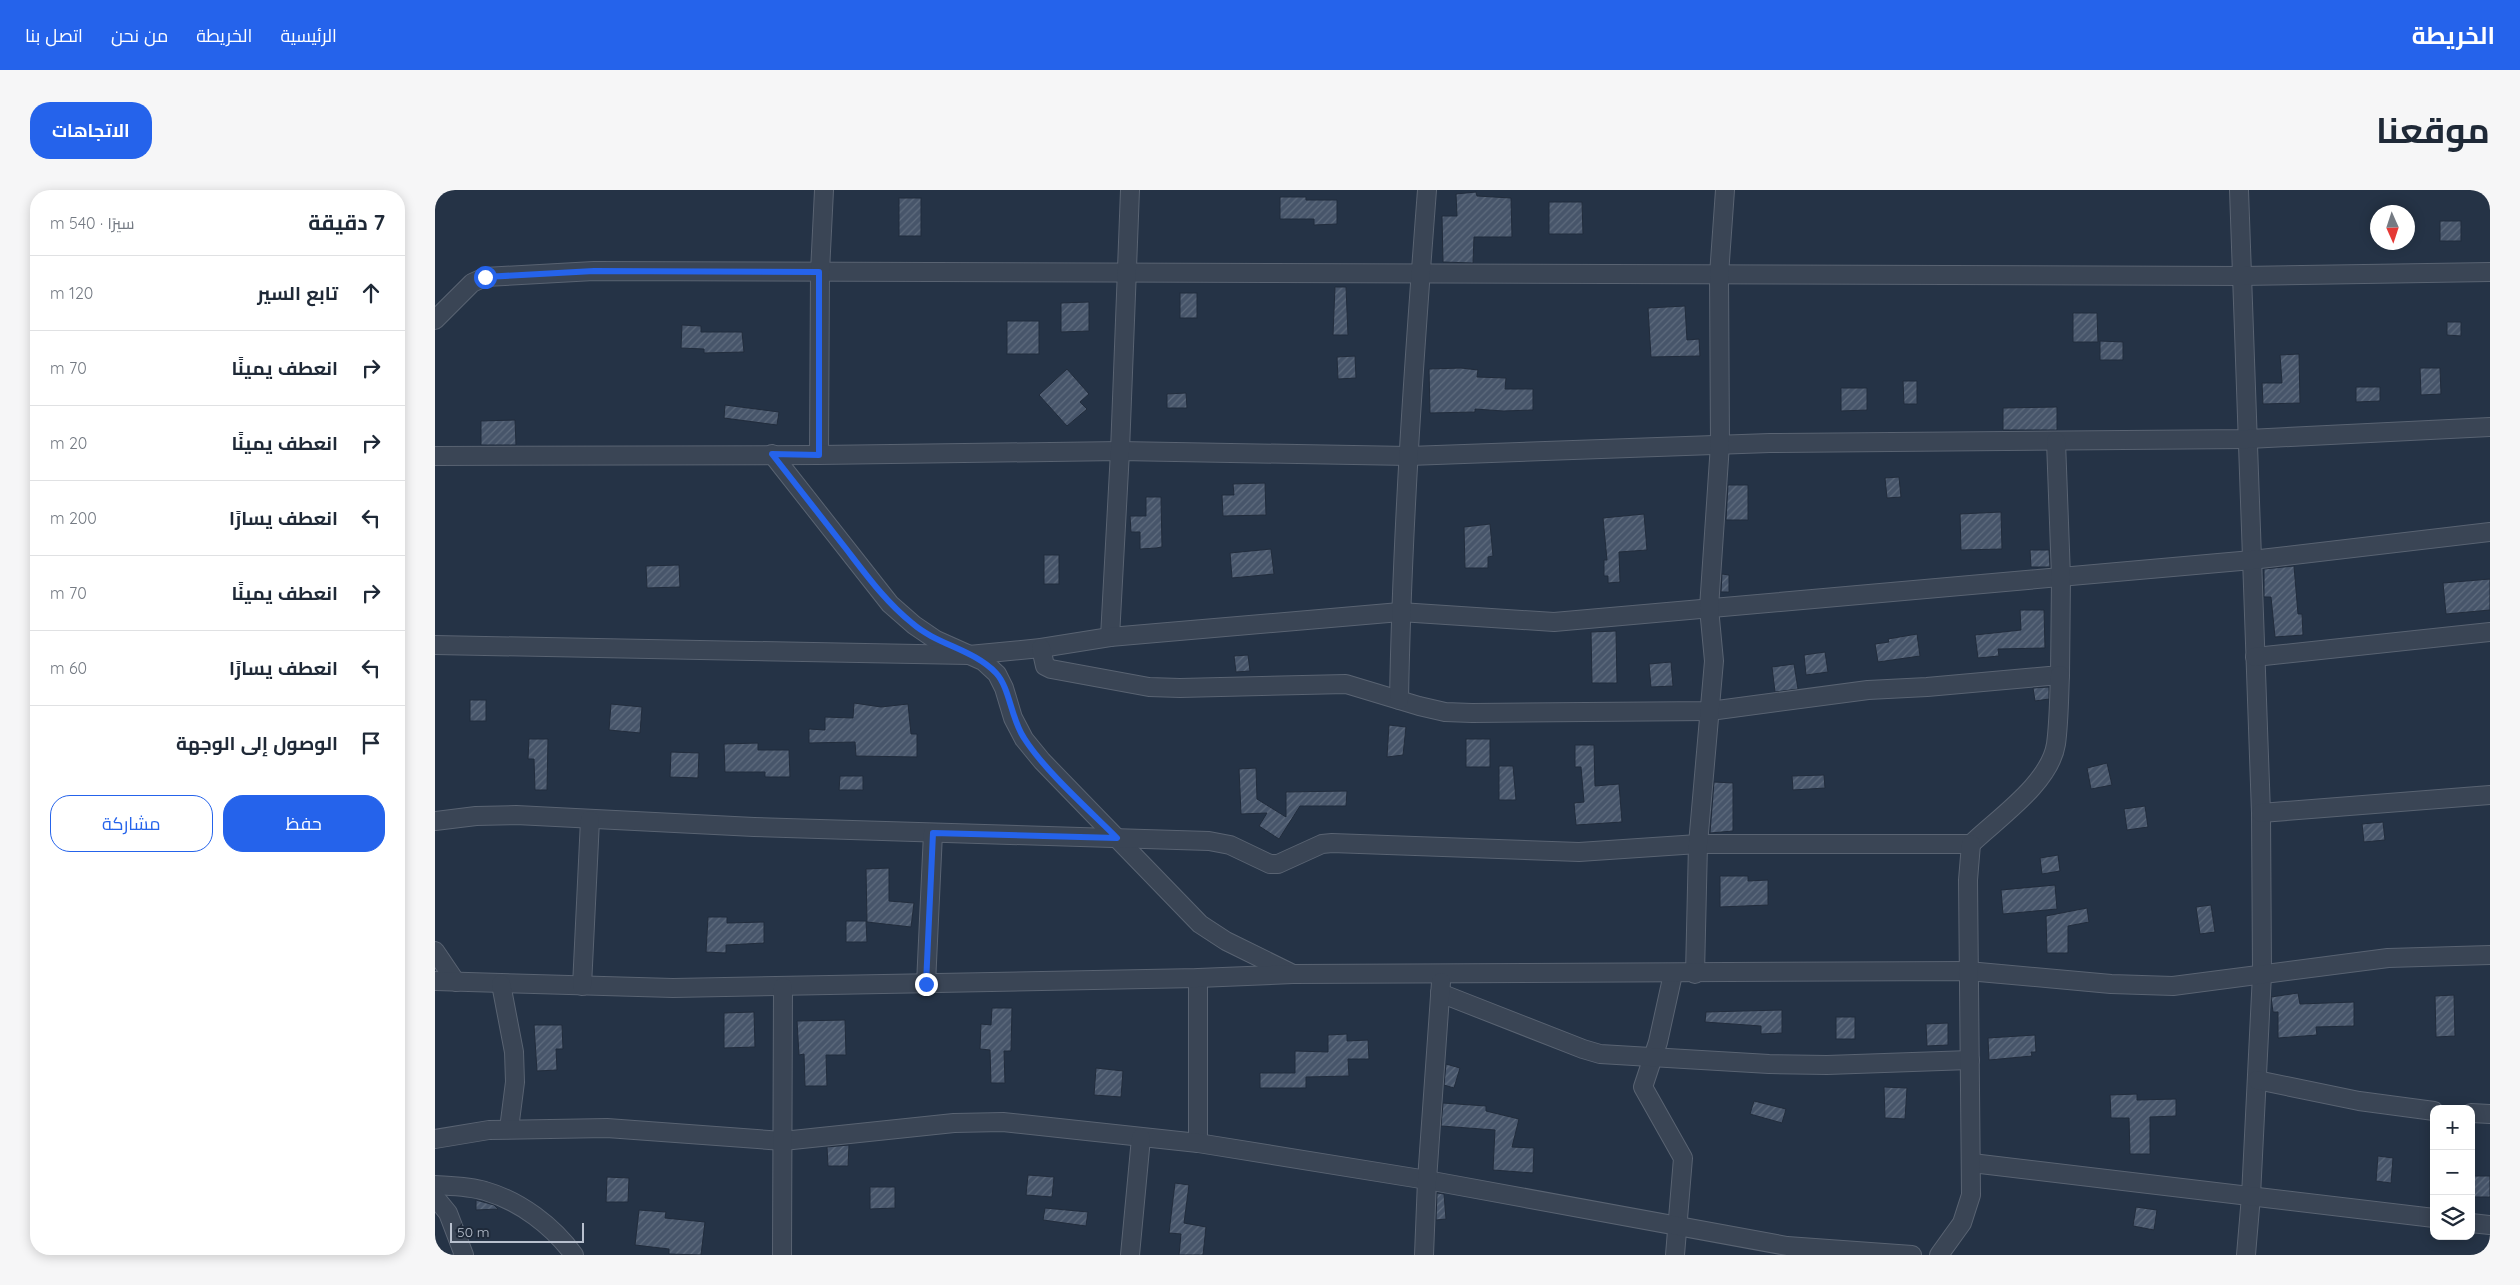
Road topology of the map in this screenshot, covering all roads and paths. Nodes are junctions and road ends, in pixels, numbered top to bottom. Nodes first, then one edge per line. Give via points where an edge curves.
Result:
1 (825, 190) edge
2 (1130, 190) edge
3 (1427, 190) edge
4 (1725, 190) edge
5 (2239, 190) edge
6 (819, 272) junction
7 (2490, 272) edge
8 (1126, 273) junction
9 (1421, 274) junction
10 (1719, 275) junction
11 (2242, 276) junction
12 (435, 320) edge
13 (2490, 427) edge
14 (2248, 439) junction
15 (2056, 441) junction
16 (1720, 444) junction
17 (1120, 451) junction
18 (772, 454) junction
19 (819, 455) junction
20 (435, 456) edge
21 (1409, 456) junction
22 (2490, 532) edge
23 (2251, 560) junction
24 (2061, 577) junction
25 (1709, 608) junction
26 (1400, 612) junction
27 (2490, 632) edge
28 (1110, 637) junction
29 (435, 645) edge
30 (1041, 648) junction
31 (969, 655) junction
32 (2255, 657) junction
33 (2060, 675) junction
34 (1399, 700) junction
35 (1710, 711) junction
36 (2490, 795) edge
37 (2261, 814) junction
38 (591, 820) junction
39 (435, 821) edge
40 (933, 833) junction
41 (1117, 838) junction
42 (1698, 844) junction
43 (1971, 844) junction
44 (435, 951) edge
45 (2490, 955) edge
46 (1969, 971) junction
47 (1293, 974) junction
48 (1441, 974) junction
49 (1673, 974) junction
50 (1695, 974) junction
51 (2262, 974) junction
52 (1198, 978) junction
53 (435, 981) edge
54 (456, 982) junction
55 (501, 984) junction
56 (926, 984) junction
57 (582, 986) junction
58 (783, 987) junction
59 (1440, 993) junction
60 (1654, 1056) junction
61 (1970, 1060) junction
62 (2257, 1080) junction
63 (2430, 1110) edge
64 (2475, 1113) edge
65 (2490, 1114) edge
66 (509, 1129) junction
67 (1141, 1138) junction
68 (435, 1139) edge
69 (783, 1141) junction
70 (1198, 1143) junction
71 (1972, 1163) junction
72 (1427, 1180) junction
73 (435, 1185) edge
74 (435, 1196) edge
75 (2251, 1196) junction
76 (2430, 1218) edge
77 (2475, 1223) edge
78 (2490, 1225) edge
79 (1677, 1226) junction
80 (1826, 1253) edge
81 (464, 1255) edge
82 (574, 1255) edge
83 (783, 1255) edge
84 (1130, 1255) edge
85 (1424, 1255) edge
86 (1675, 1255) edge
87 (1912, 1255) edge
88 (1939, 1255) edge
89 (2246, 1255) edge

1 - 6 street
2 - 8 street
3 - 9 street
4 - 10 street
5 - 11 street
6 - 8 street
6 - 12 street via 594,271 485,277 472,283
6 - 19 street
7 - 11 street
8 - 9 street
8 - 17 street
9 - 10 street
9 - 21 street
10 - 11 street
10 - 16 street
11 - 14 street
13 - 14 street
14 - 15 street
14 - 23 street
15 - 16 street
15 - 24 street
16 - 21 street
16 - 25 street
17 - 19 street
17 - 21 street
17 - 28 street
18 - 19 street
18 - 20 street
18 - 31 street via 890,604 936,640
21 - 26 street
22 - 23 street
23 - 24 street
23 - 32 street
24 - 25 street
24 - 33 street
25 - 26 street via 1553,622
25 - 35 street via 1714,662
26 - 28 street
26 - 34 street
27 - 32 street
28 - 30 street
29 - 31 street
30 - 31 street
30 - 34 street via 1045,666 1051,669 1122,683 1180,688 1346,684
31 - 41 street via 983,661 997,674 1024,739
32 - 37 street
33 - 35 street via 1927,688 1868,690
33 - 43 street via 2056,745 2051,761 2037,783
34 - 35 street via 1436,710 1463,712
35 - 42 street
36 - 37 street
37 - 51 street
38 - 39 street via 516,815
38 - 40 street
38 - 57 street
40 - 41 street
40 - 56 street
41 - 42 street via 1221,842 1270,864 1278,864 1332,842 1579,852
41 - 47 street via 1200,924 1226,941
42 - 43 street
42 - 50 street
43 - 46 street
44 - 54 street
45 - 51 street via 2409,956
46 - 50 street
46 - 51 street via 2111,984 2173,986
46 - 61 street
47 - 48 street
47 - 52 street
48 - 49 street
48 - 59 street
49 - 50 street
49 - 60 street
51 - 62 street
52 - 56 street
52 - 70 street
53 - 54 street
54 - 55 street
55 - 57 street
55 - 66 street via 515,1070
56 - 58 street
57 - 58 street
58 - 69 street
59 - 60 street via 1583,1049 1611,1055
59 - 72 street
60 - 61 street via 1778,1064
60 - 79 street via 1643,1082 1644,1091 1683,1158
61 - 71 street
62 - 63 street via 2359,1101
62 - 75 street
64 - 65 street
66 - 68 street
66 - 69 street via 623,1128
67 - 69 street via 981,1121
67 - 70 street
67 - 84 street
69 - 83 street
70 - 72 street
71 - 75 street
71 - 88 street via 1971,1195 1962,1223
72 - 79 street
72 - 85 street
73 - 82 street via 485,1191 519,1207 550,1227
74 - 81 street via 448,1213
75 - 76 street
75 - 89 street
77 - 78 street
79 - 80 street
79 - 86 street
80 - 87 street via 1899,1252

